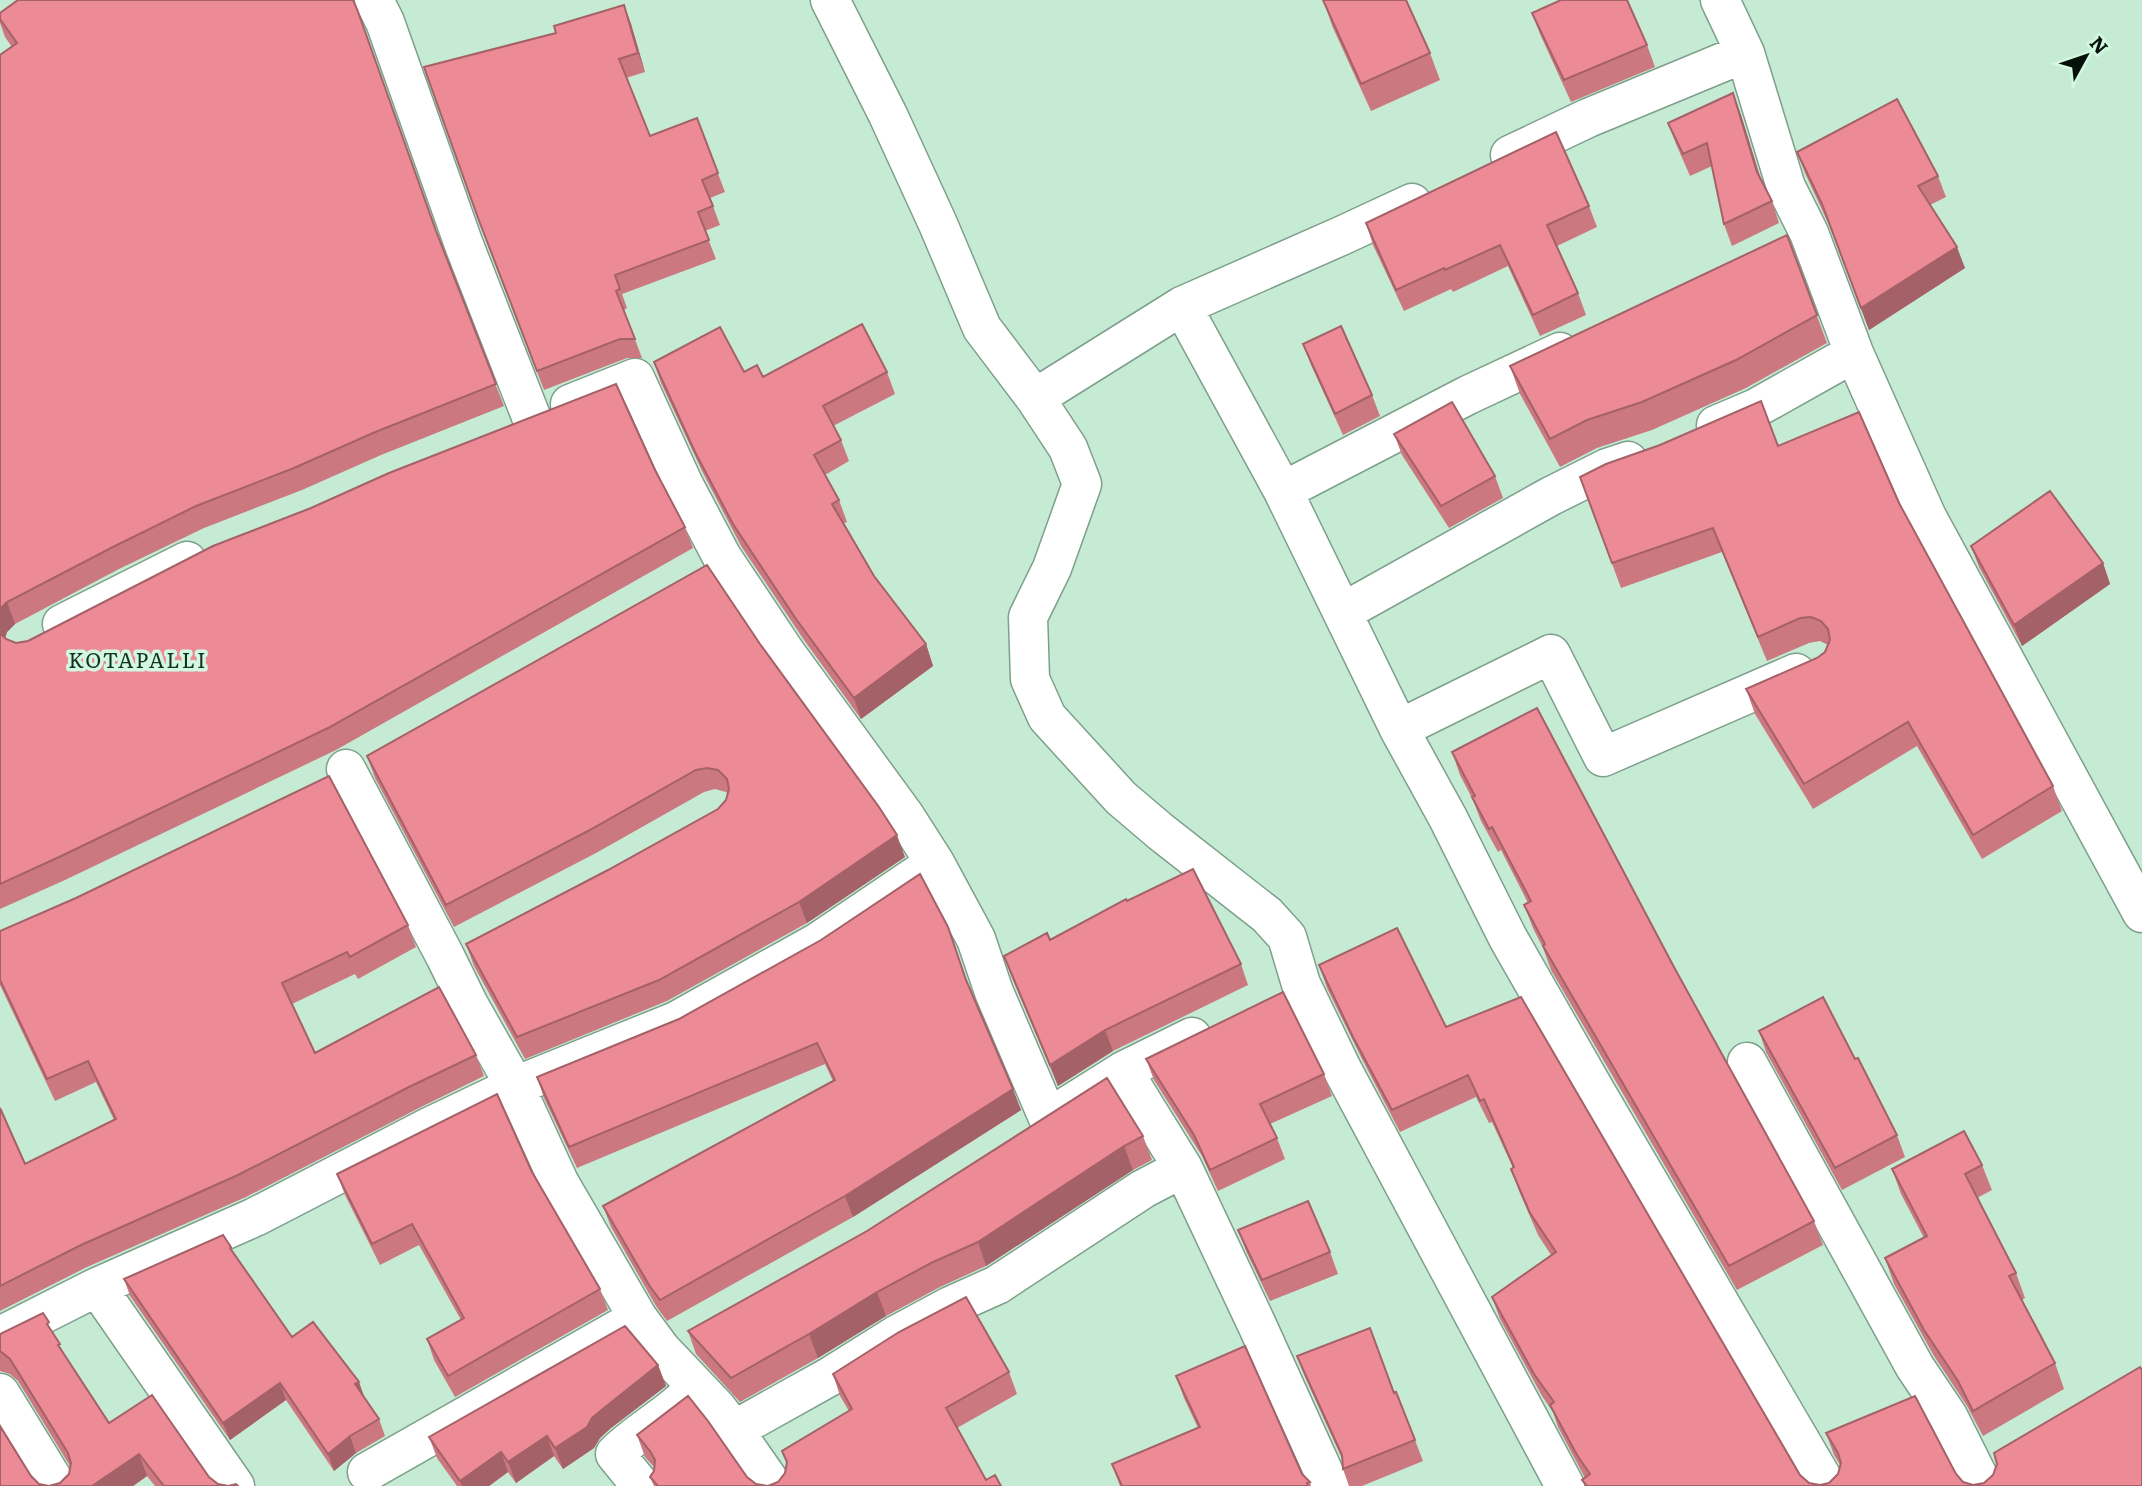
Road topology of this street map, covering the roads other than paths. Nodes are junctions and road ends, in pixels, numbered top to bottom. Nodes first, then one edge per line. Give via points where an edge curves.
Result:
1 (374, 0) edge
2 (830, 0) edge
3 (1720, 0) edge
4 (1745, 52) junction
5 (1477, 171) edge
6 (1440, 189) edge
7 (1182, 306) junction
8 (1595, 335) edge
9 (1854, 353) junction
10 (1035, 398) junction
11 (532, 419) junction
12 (496, 433) edge
13 (1283, 491) junction
14 (212, 548) edge
15 (1343, 612) junction
16 (26, 643) edge
17 (1817, 663) edge
18 (1399, 729) junction
19 (345, 768) dead end
20 (935, 863) junction
21 (2142, 913) edge
22 (1301, 984) junction
23 (1265, 1001) edge
24 (1218, 1024) edge
25 (1747, 1062) dead end
26 (1123, 1071) junction
27 (514, 1086) junction
28 (1183, 1168) junction
29 (97, 1287) junction
30 (638, 1318) junction
31 (697, 1329) edge
32 (0, 1336) edge
33 (661, 1349) junction
34 (696, 1386) junction
35 (0, 1394) edge
36 (734, 1430) junction
37 (1985, 1468) edge
38 (367, 1472) dead end
39 (57, 1486) edge
40 (235, 1486) edge
41 (641, 1486) edge
42 (773, 1486) edge
43 (1330, 1486) edge
44 (1565, 1486) edge
45 (1827, 1486) edge

1 - 11 street
2 - 10 street via 888,115 982,328
3 - 4 street
4 - 5 street
4 - 9 street via 1786,187 1796,239
6 - 7 street
7 - 10 street
7 - 13 street
8 - 13 street
9 - 15 street via 1756,408 1607,468 1551,496
9 - 21 street via 1927,517
10 - 22 street via 1068,448 1082,484 1052,568 1028,617 1030,679 1041,705 1121,798 1267,915 1287,937
11 - 12 street
11 - 20 street via 635,378 683,483 710,564 786,653
13 - 15 street
14 - 16 street
15 - 18 street
17 - 18 street via 1603,757 1551,654
18 - 45 street via 1508,938
19 - 27 street via 458,949 469,1005
20 - 26 street via 975,939 1036,1125
20 - 27 street via 818,942 676,1021
22 - 23 street
22 - 44 street
24 - 26 street
25 - 37 street via 1914,1367
26 - 28 street
27 - 29 street via 255,1217
27 - 30 street via 559,1182
28 - 36 street via 1143,1189 998,1285 896,1335
28 - 43 street
29 - 32 street
29 - 40 street
30 - 33 street
30 - 38 street
31 - 33 street
33 - 34 street
34 - 36 street
34 - 41 street via 615,1454
35 - 39 street
36 - 42 street

